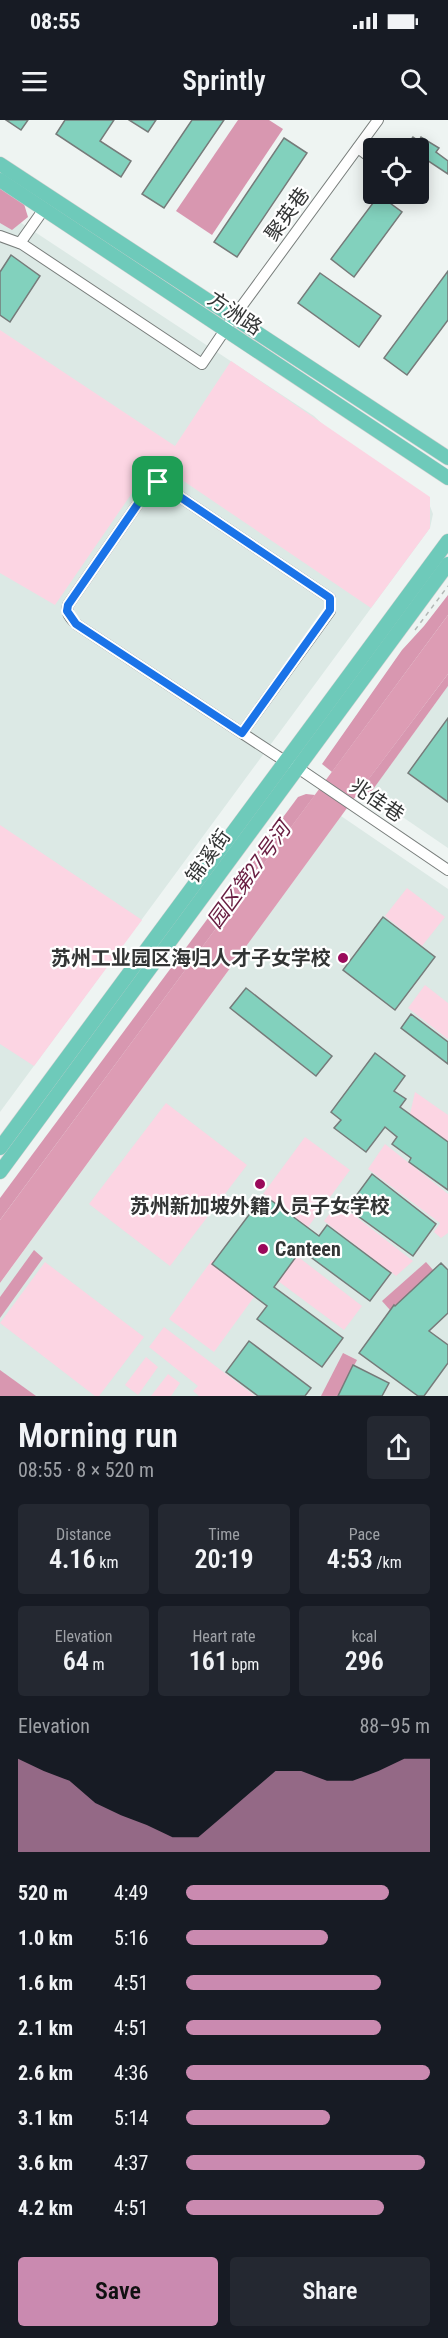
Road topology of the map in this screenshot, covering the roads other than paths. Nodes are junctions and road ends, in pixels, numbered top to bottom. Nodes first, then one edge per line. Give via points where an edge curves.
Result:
1 (378, 120) edge
2 (358, 148) junction
3 (363, 152) edge
4 (0, 164) edge
5 (0, 180) edge
6 (44, 209) junction
7 (0, 236) edge
8 (20, 243) junction
9 (229, 324) junction
10 (448, 458) edge
11 (448, 478) edge
12 (448, 541) edge
13 (448, 564) edge
14 (242, 733) junction
15 (292, 764) junction
16 (448, 870) edge
17 (0, 1148) edge
18 (0, 1172) edge

1 - 2 street, 聚英巷
2 - 3 street
2 - 9 street, 聚英巷
4 - 9 main road, 方洲路
5 - 6 main road, 方洲路
6 - 8 street
6 - 9 main road, 方洲路
7 - 8 street
8 - 9 street, 聚英巷 via 202,364
9 - 10 main road, 方洲路
9 - 11 main road, 方洲路
12 - 15 main road, 锦溪街
13 - 15 main road, 锦溪街
14 - 14 street, 兆佳巷 via 330,610 330,598 153,482 67,611 76,624
14 - 15 street, 兆佳巷
15 - 16 street, 兆佳巷
15 - 17 main road, 锦溪街
15 - 18 main road, 锦溪街

